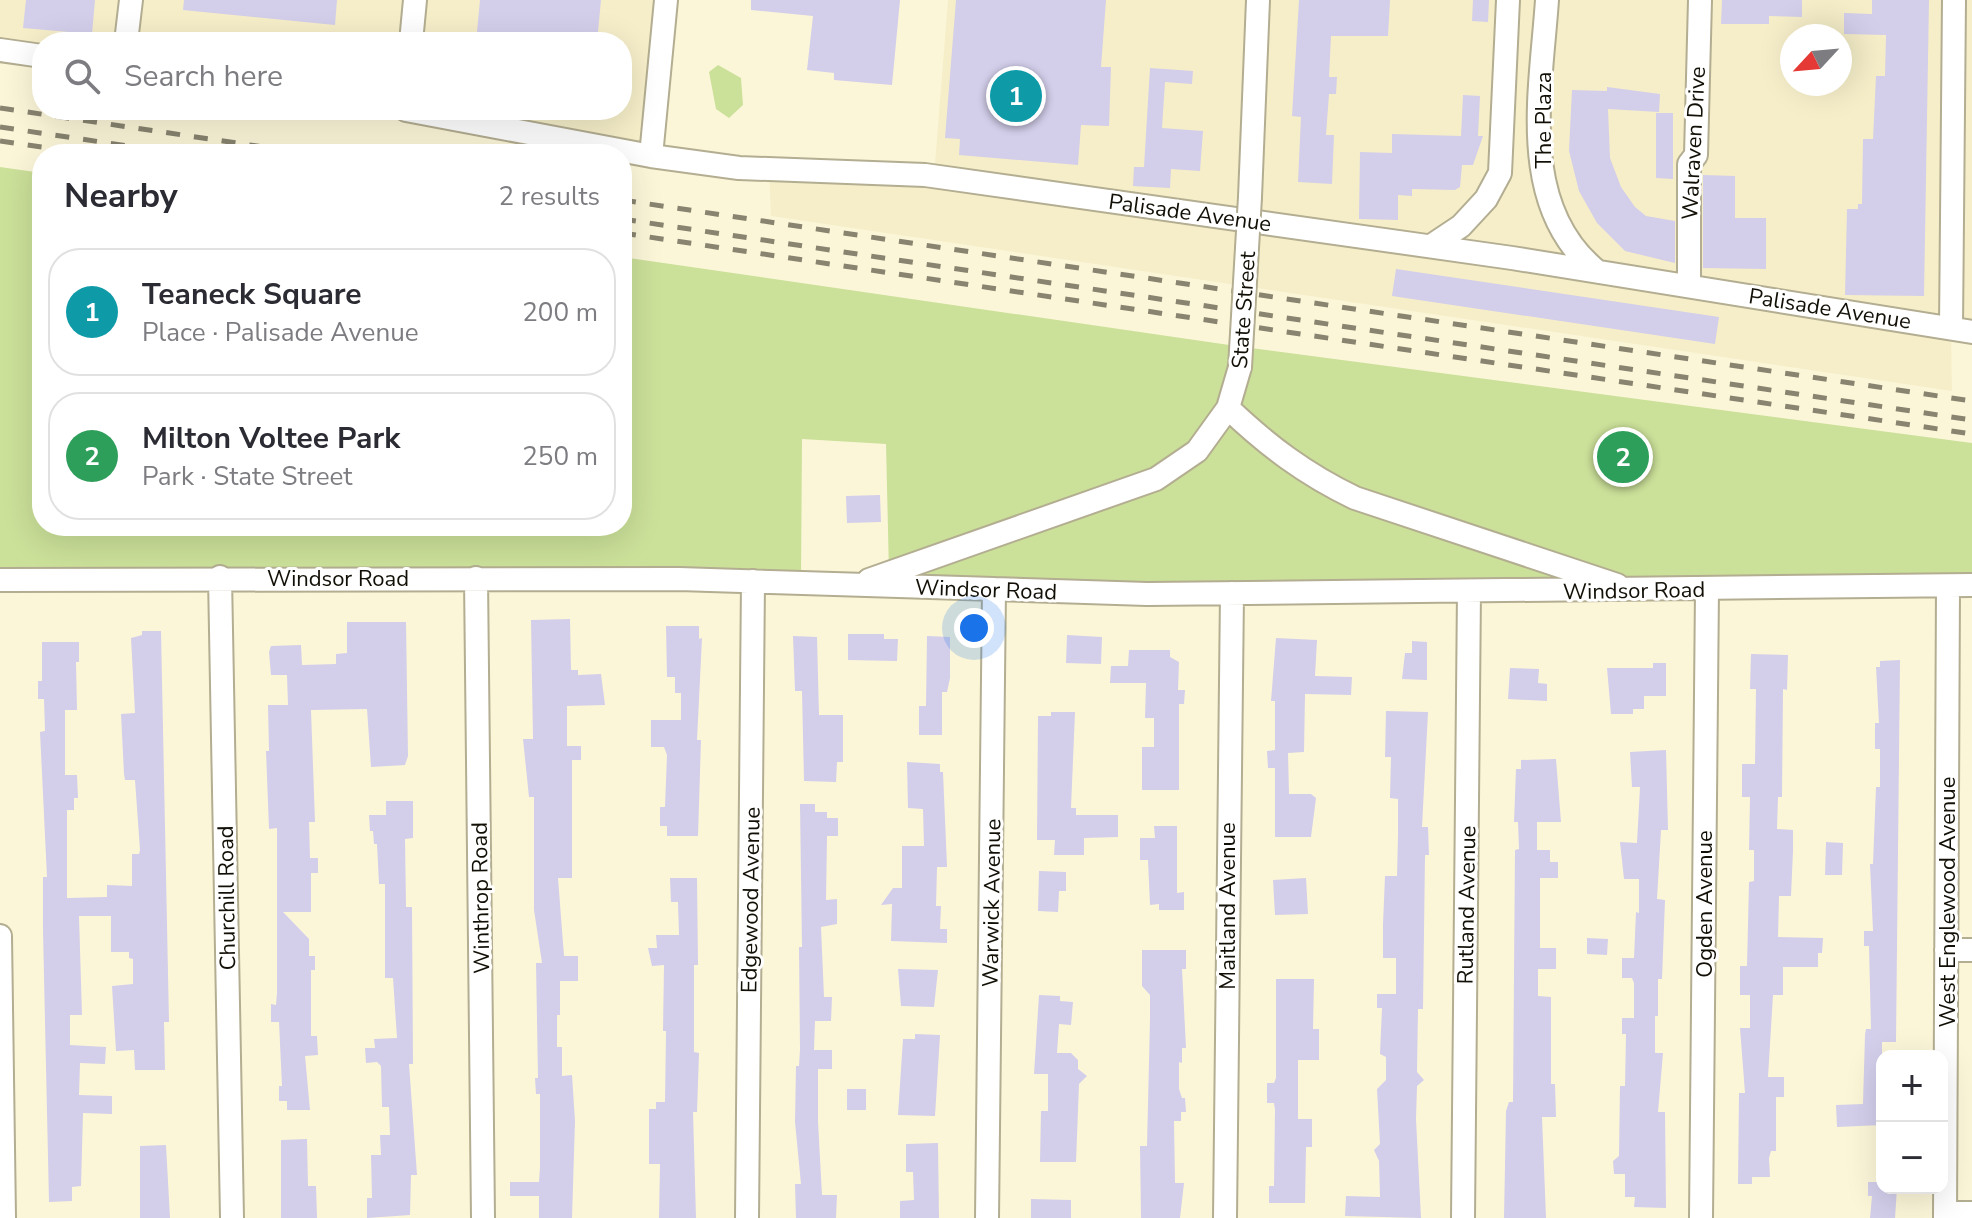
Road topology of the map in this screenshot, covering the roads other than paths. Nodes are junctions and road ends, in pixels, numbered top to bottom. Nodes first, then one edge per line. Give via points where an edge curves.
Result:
1 (131, 0) edge
2 (415, 0) edge
3 (666, 0) edge
4 (1258, 0) edge
5 (1508, 0) edge
6 (1547, 0) edge
7 (1700, 0) edge
8 (1954, 0) edge
9 (127, 32) edge
10 (412, 32) edge
11 (0, 50) edge
12 (32, 55) edge
13 (459, 120) edge
14 (587, 144) edge
15 (632, 152) edge
16 (651, 156) junction
17 (1431, 246) junction
18 (1598, 272) junction
19 (1689, 286) junction
20 (1961, 330) edge
21 (1228, 408) junction
22 (220, 577) junction
23 (476, 578) junction
24 (0, 580) edge
25 (753, 581) junction
26 (857, 585) junction
27 (1972, 585) edge
28 (1948, 586) junction
29 (994, 589) junction
30 (1707, 589) junction
31 (1633, 590) junction
32 (1469, 591) junction
33 (1232, 593) junction
34 (0, 936) edge
35 (1946, 950) junction
36 (1972, 950) edge
37 (1972, 1213) edge
38 (1945, 1216) edge
39 (4, 1218) edge
40 (232, 1218) edge
41 (483, 1218) edge
42 (747, 1218) edge
43 (987, 1218) edge
44 (1225, 1218) edge
45 (1463, 1218) edge
46 (1701, 1218) edge

1 - 9 street
2 - 10 street
3 - 16 street
4 - 21 street, State Street, bridge via 1240,367
5 - 17 street, The Plaza via 1500,173 1486,199 1461,226
6 - 18 street, The Plaza via 1540,170 1565,231
7 - 19 street, Walraven Drive via 1696,155 1689,164
8 - 20 street
11 - 12 street
13 - 14 street, Palisade Avenue
15 - 16 street, Palisade Avenue
16 - 17 street, Palisade Avenue via 739,168 925,175
17 - 18 street, Palisade Avenue
18 - 19 street, Palisade Avenue
19 - 20 street, Palisade Avenue
21 - 26 street, State Street via 1197,451 1156,479
21 - 31 street via 1290,463 1355,498
22 - 23 street, Windsor Road
22 - 24 street, Windsor Road
22 - 40 street, Churchill Road
23 - 25 street, Windsor Road
23 - 41 street, Winthrop Road
25 - 26 street, Windsor Road
25 - 42 street, Edgewood Avenue
26 - 29 street, Windsor Road
27 - 28 street, Windsor Road
28 - 30 street, Windsor Road
28 - 35 street, West Englewood Avenue
29 - 33 street, Windsor Road
29 - 43 street, Warwick Avenue
30 - 31 street, Windsor Road
30 - 46 street, Ogden Avenue
31 - 32 street, Windsor Road
32 - 33 street, Windsor Road
32 - 45 street, Rutland Avenue
33 - 44 street, Maitland Avenue
34 - 39 street
35 - 36 street
35 - 38 street, West Englewood Avenue
37 - 38 street

